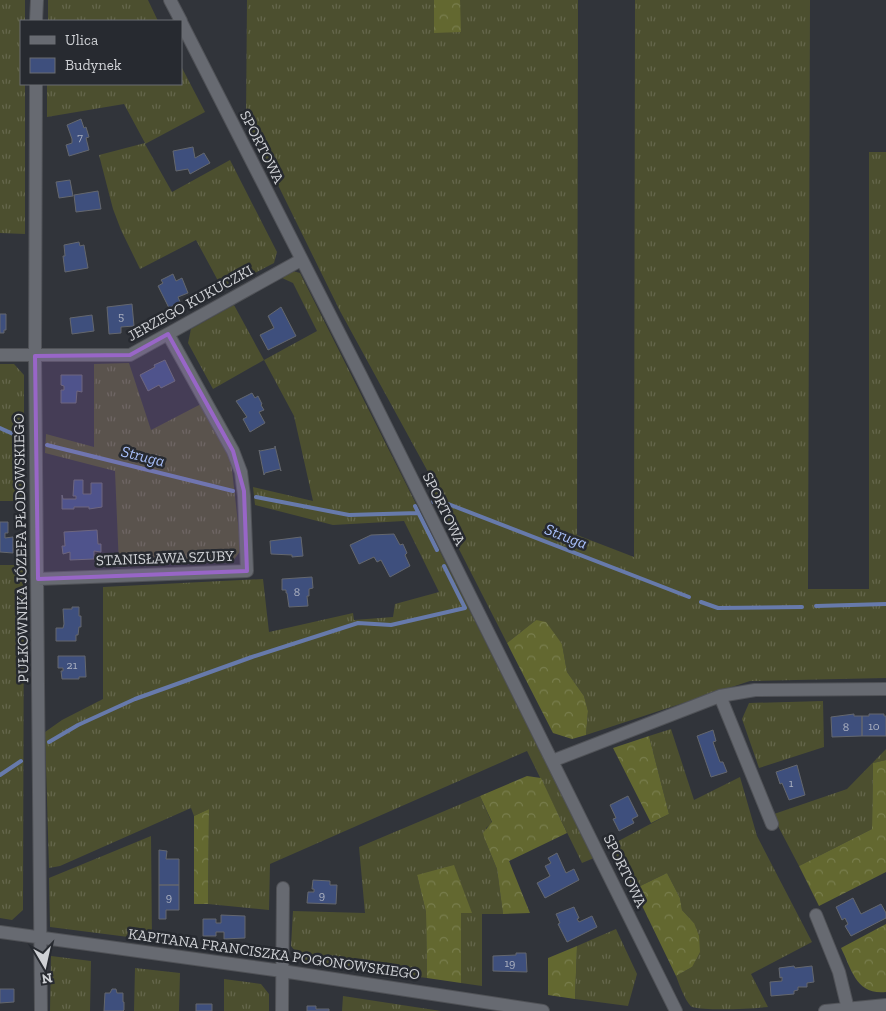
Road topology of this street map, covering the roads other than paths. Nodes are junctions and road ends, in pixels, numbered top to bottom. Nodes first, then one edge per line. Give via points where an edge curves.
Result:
1 (36, 0) edge
2 (170, 0) edge
3 (36, 20) edge
4 (180, 20) edge
5 (182, 24) edge
6 (36, 85) edge
7 (302, 260) junction
8 (168, 334) junction
9 (0, 355) edge
10 (35, 356) junction
11 (38, 579) junction
12 (886, 689) edge
13 (720, 696) junction
14 (552, 761) junction
15 (772, 824) dead end
16 (284, 888) dead end
17 (816, 915) dead end
18 (0, 932) edge
19 (42, 937) junction
20 (282, 971) junction
21 (886, 1005) edge
22 (848, 1009) junction
23 (864, 1009) edge
24 (41, 1011) edge
25 (282, 1011) edge
26 (543, 1011) edge
27 (676, 1011) edge
28 (825, 1011) edge

1 - 3 street
2 - 4 street, SPORTOWA
5 - 7 street, SPORTOWA
6 - 10 street, PUŁKOWNIKA JÓZEFA PŁODOWSKIEGO
7 - 8 street, JERZEGO KUKUCZKI
7 - 14 street, SPORTOWA
8 - 10 street, JERZEGO KUKUCZKI via 130,355
8 - 11 street, STANISŁAWA SZUBY via 233,451 241,472 247,571
9 - 10 street, JERZEGO KUKUCZKI
10 - 11 street, PUŁKOWNIKA JÓZEFA PŁODOWSKIEGO
11 - 19 street, PUŁKOWNIKA JÓZEFA PŁODOWSKIEGO
12 - 13 street via 756,690
13 - 14 street
13 - 15 street
14 - 27 street, SPORTOWA
16 - 20 street
17 - 22 street via 839,972
18 - 19 street, KAPITANA FRANCISZKA POGONOWSKIEGO
19 - 20 street, KAPITANA FRANCISZKA POGONOWSKIEGO
19 - 24 street, PUŁKOWNIKA JÓZEFA PŁODOWSKIEGO
20 - 25 street
20 - 26 street, KAPITANA FRANCISZKA POGONOWSKIEGO
21 - 23 street
22 - 23 street
22 - 28 street

